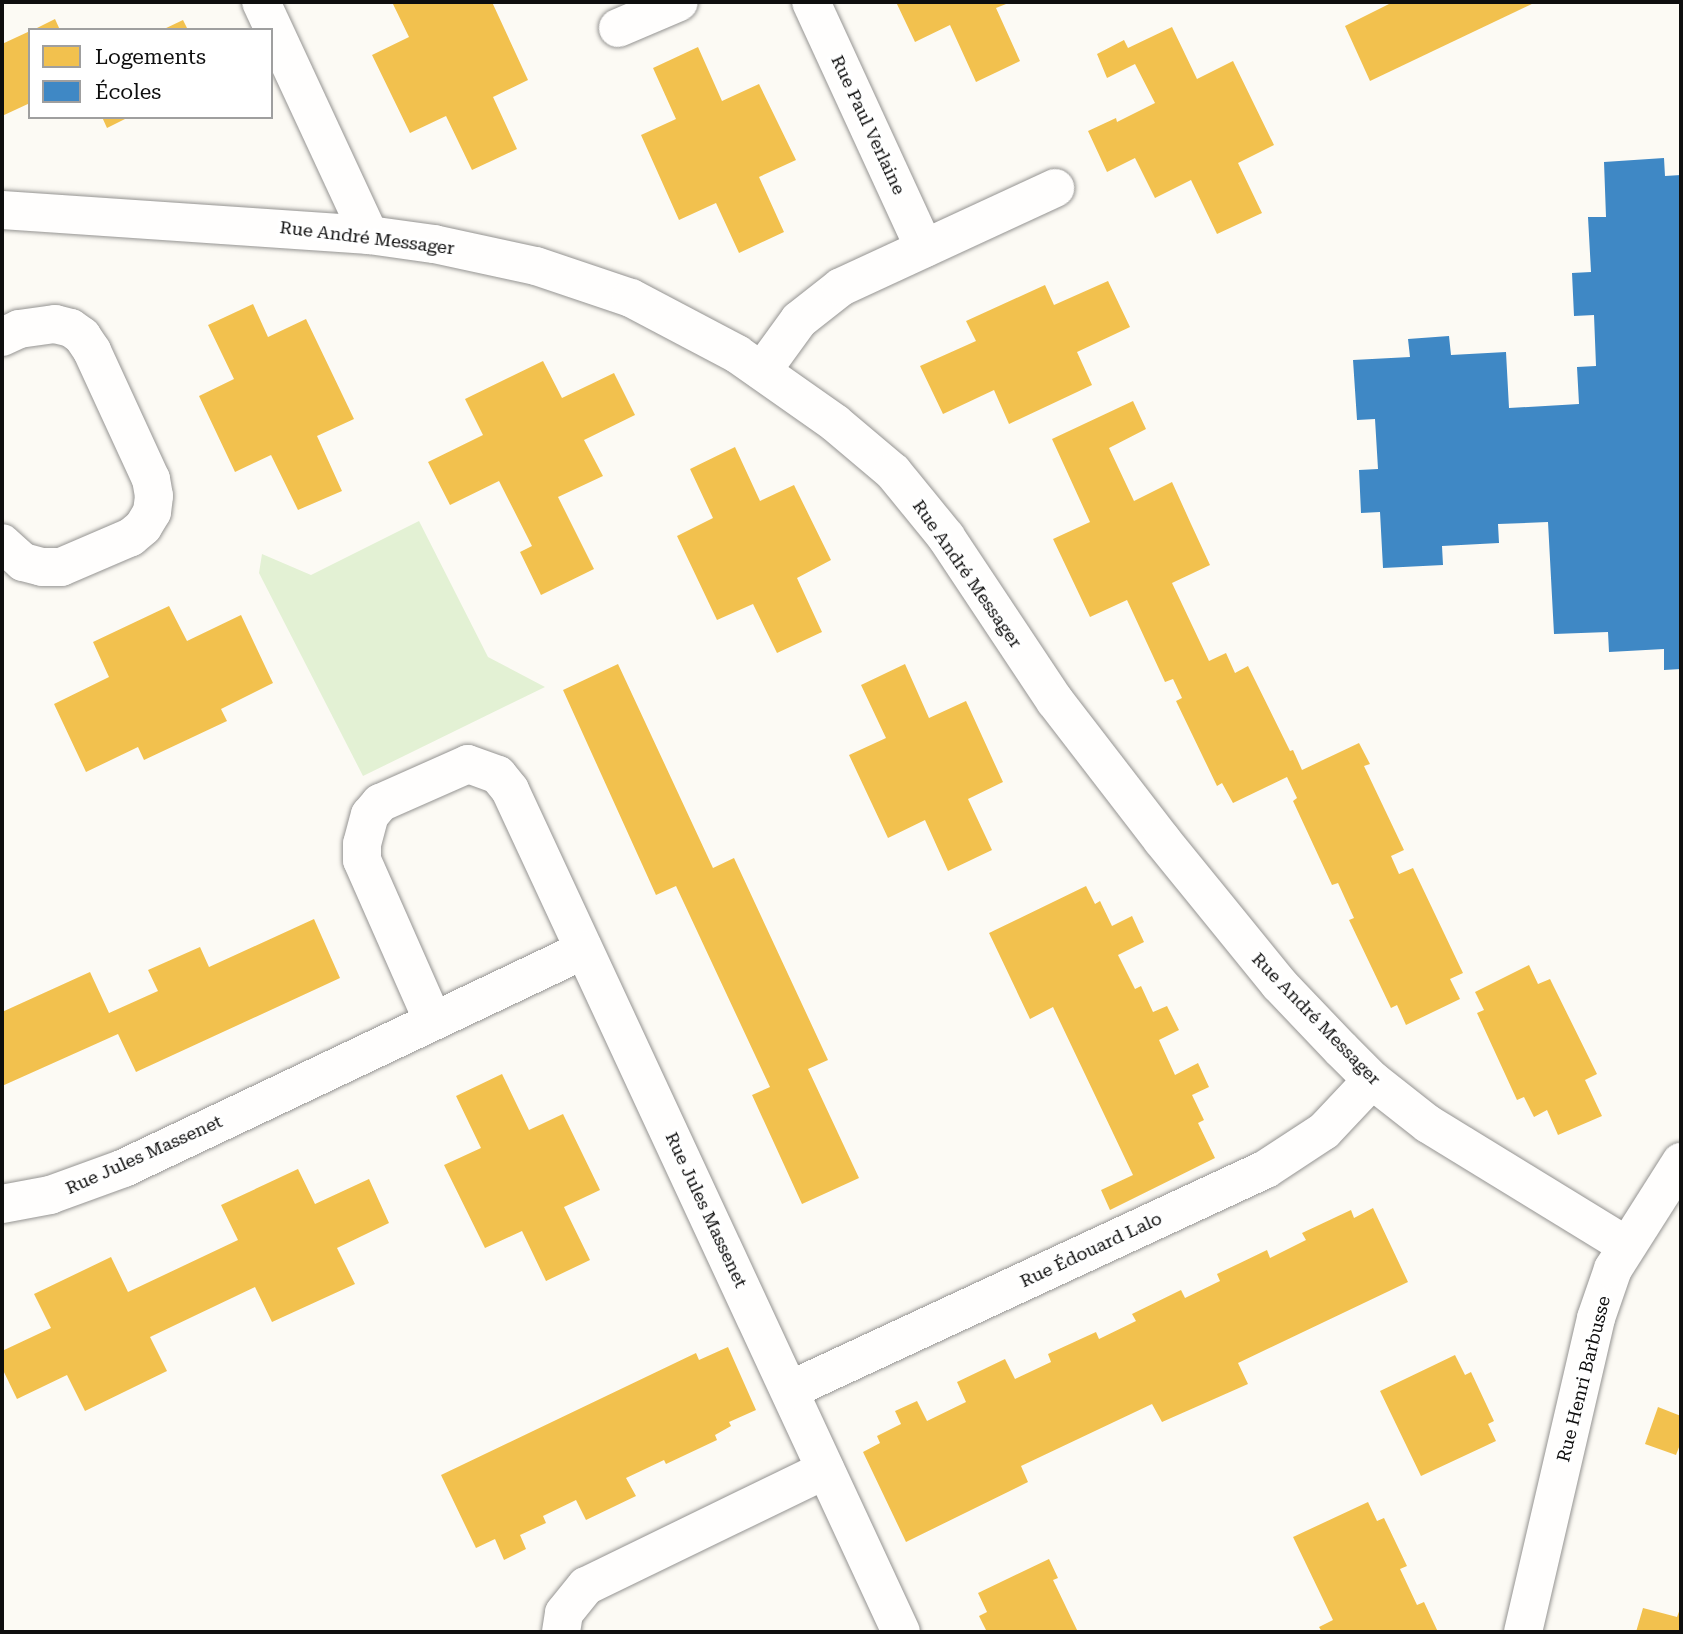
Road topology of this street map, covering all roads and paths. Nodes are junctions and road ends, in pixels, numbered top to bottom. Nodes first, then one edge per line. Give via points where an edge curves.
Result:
1 (261, 2) edge
2 (679, 2) edge
3 (811, 2) edge
4 (618, 29) dead end
5 (1055, 188) dead end
6 (2, 210) edge
7 (369, 234) junction
8 (924, 248) junction
9 (2, 337) edge
10 (762, 371) junction
11 (2, 543) edge
12 (584, 950) junction
13 (433, 1021) junction
14 (1372, 1080) junction
15 (1681, 1162) edge
16 (2, 1204) edge
17 (1627, 1246) junction
18 (790, 1390) junction
19 (825, 1470) junction
20 (1527, 1626) edge
21 (561, 1632) edge
22 (901, 1632) edge

1 - 7 street
2 - 4 street
3 - 8 street, Rue Paul Verlaine
5 - 8 street
6 - 7 street, Rue André Messager
7 - 10 street, Rue André Messager via 488,255 585,282 668,315
8 - 10 street via 817,303
9 - 11 street via 28,327 55,324 82,336 151,479 154,496 152,512 131,537 61,566 23,562
10 - 14 street, Rue André Messager via 865,446 910,491 1055,701 1162,840 1279,984
12 - 13 street, Rue Jules Massenet
12 - 13 street, Rue Jules Massenet via 510,790 498,775 468,764 396,794 370,815 362,860
12 - 18 street, Rue Jules Massenet
13 - 16 street, Rue Jules Massenet via 124,1168 50,1195
14 - 17 street, Rue André Messager via 1428,1124
14 - 18 street, Rue Édouard Lalo via 1324,1130 1266,1169
15 - 17 street, Rue Henri Barbusse
17 - 20 street, Rue Henri Barbusse via 1613,1269 1596,1318
18 - 19 street, Rue Jules Massenet
19 - 21 street via 586,1586 564,1613
19 - 22 street, Rue Jules Massenet

